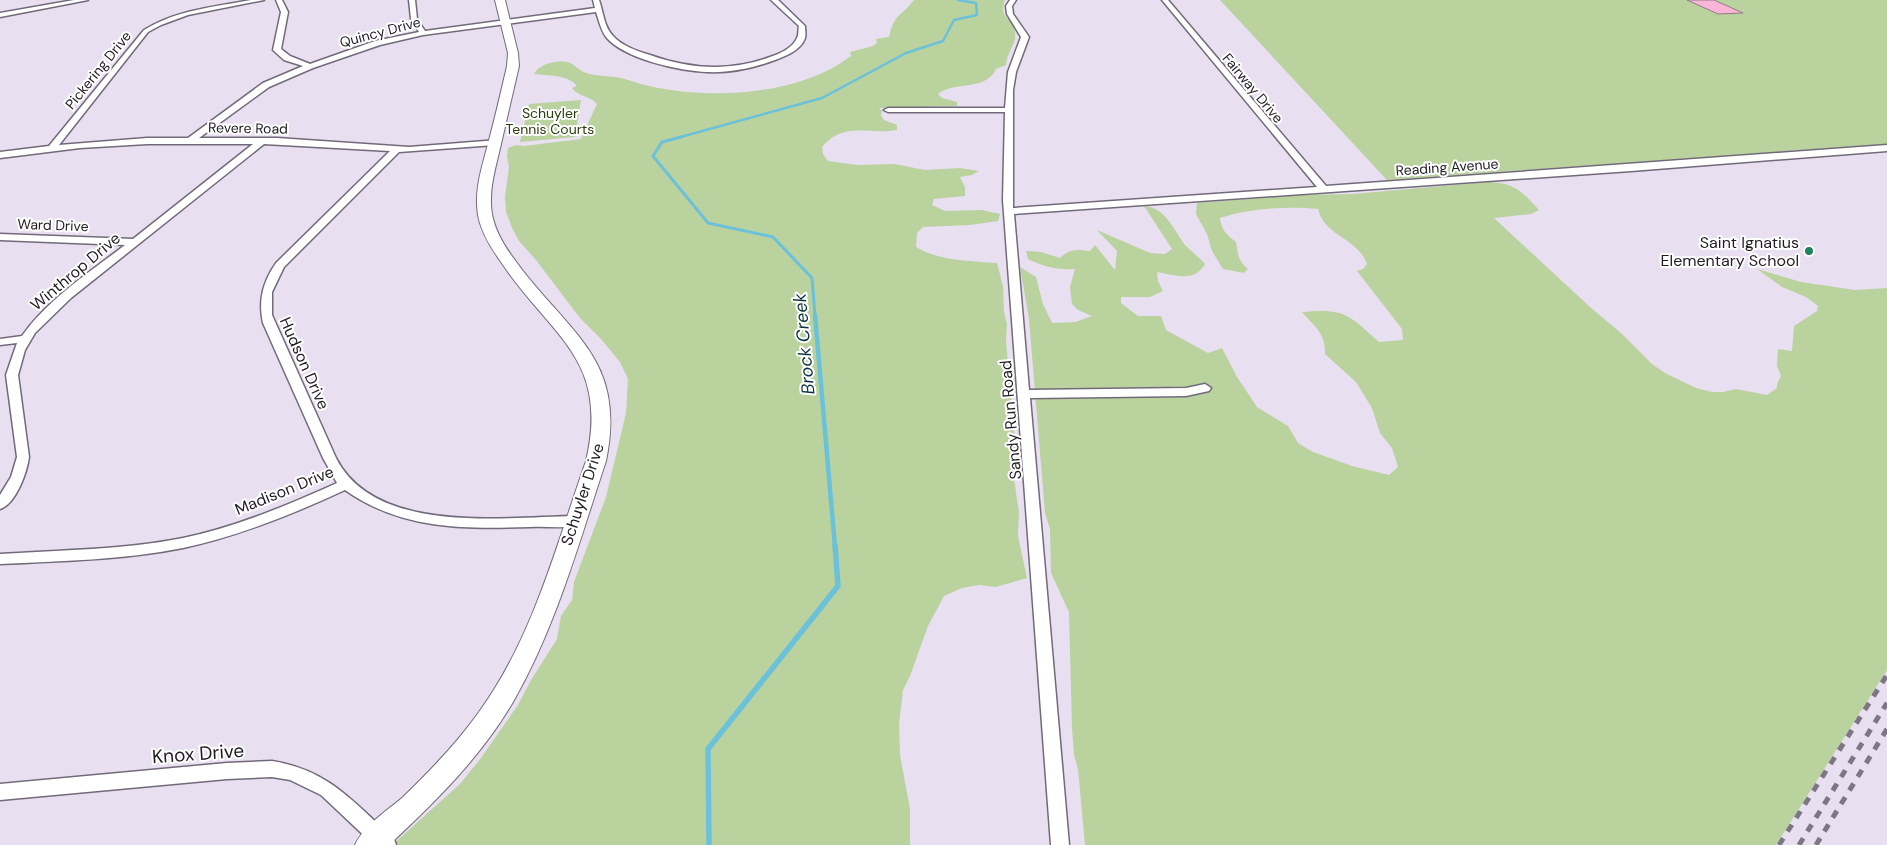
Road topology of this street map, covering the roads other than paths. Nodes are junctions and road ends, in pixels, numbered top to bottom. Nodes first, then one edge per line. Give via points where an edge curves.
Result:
1 (84, 0) edge
2 (261, 0) edge
3 (279, 0) edge
4 (412, 0) edge
5 (500, 0) edge
6 (596, 0) edge
7 (774, 0) edge
8 (1013, 0) edge
9 (1165, 0) edge
10 (599, 10) junction
11 (0, 15) edge
12 (505, 22) junction
13 (423, 33) junction
14 (310, 66) junction
15 (888, 110) dead end
16 (1009, 110) junction
17 (190, 140) junction
18 (262, 141) junction
19 (495, 142) junction
20 (52, 148) junction
21 (1887, 148) edge
22 (396, 150) junction
23 (0, 155) edge
24 (1324, 190) junction
25 (1009, 211) junction
26 (0, 237) edge
27 (136, 242) junction
28 (24, 339) junction
29 (0, 342) edge
30 (1204, 388) dead end
31 (1025, 394) junction
32 (346, 484) junction
33 (0, 504) edge
34 (575, 521) junction
35 (0, 559) edge
36 (0, 792) edge
37 (378, 842) edge
38 (1060, 845) edge

1 - 11 street
2 - 20 street, Pickering Drive via 178,17 146,31
3 - 14 street via 286,14 276,42 277,50 287,58
4 - 13 street via 414,19
5 - 12 street, Schuyler Drive
6 - 10 street
7 - 10 street via 802,26 798,43 773,58 721,70 689,68 629,50 609,36
8 - 16 street, Sandy Run Road via 1009,10 1025,37 1012,72
9 - 24 street, Fairway Drive
10 - 12 street, Quincy Drive
12 - 13 street, Quincy Drive
12 - 19 street, Schuyler Drive via 513,66
13 - 14 street, Quincy Drive via 378,43
14 - 17 street, Quincy Drive via 253,93
15 - 16 street
16 - 25 street, Sandy Run Road
17 - 18 street, Revere Road
17 - 20 street, Revere Road
18 - 22 street, Revere Road
18 - 27 street, Winthrop Drive
19 - 22 street, Revere Road
19 - 34 street, Schuyler Drive via 484,188 486,222 508,262 585,358 596,379 602,403 601,440
20 - 23 street, Revere Road
21 - 24 street, Reading Avenue
22 - 32 street, Hudson Drive via 280,265 265,297 269,323 330,458
24 - 25 street, Reading Avenue
25 - 31 street, Sandy Run Road
26 - 27 street, Ward Drive
27 - 28 street, Winthrop Drive via 47,312
28 - 29 street
28 - 33 street, Winthrop Drive via 12,375 22,466 12,490
30 - 31 street via 1186,392
31 - 38 street, Sandy Run Road via 1042,648
32 - 34 street, Madison Drive via 388,510 433,520
32 - 35 street, Madison Drive via 281,514 181,543 111,552
34 - 37 street, Schuyler Drive via 535,633 500,700 444,775
36 - 37 street, Knox Drive via 272,769 291,772 317,783

